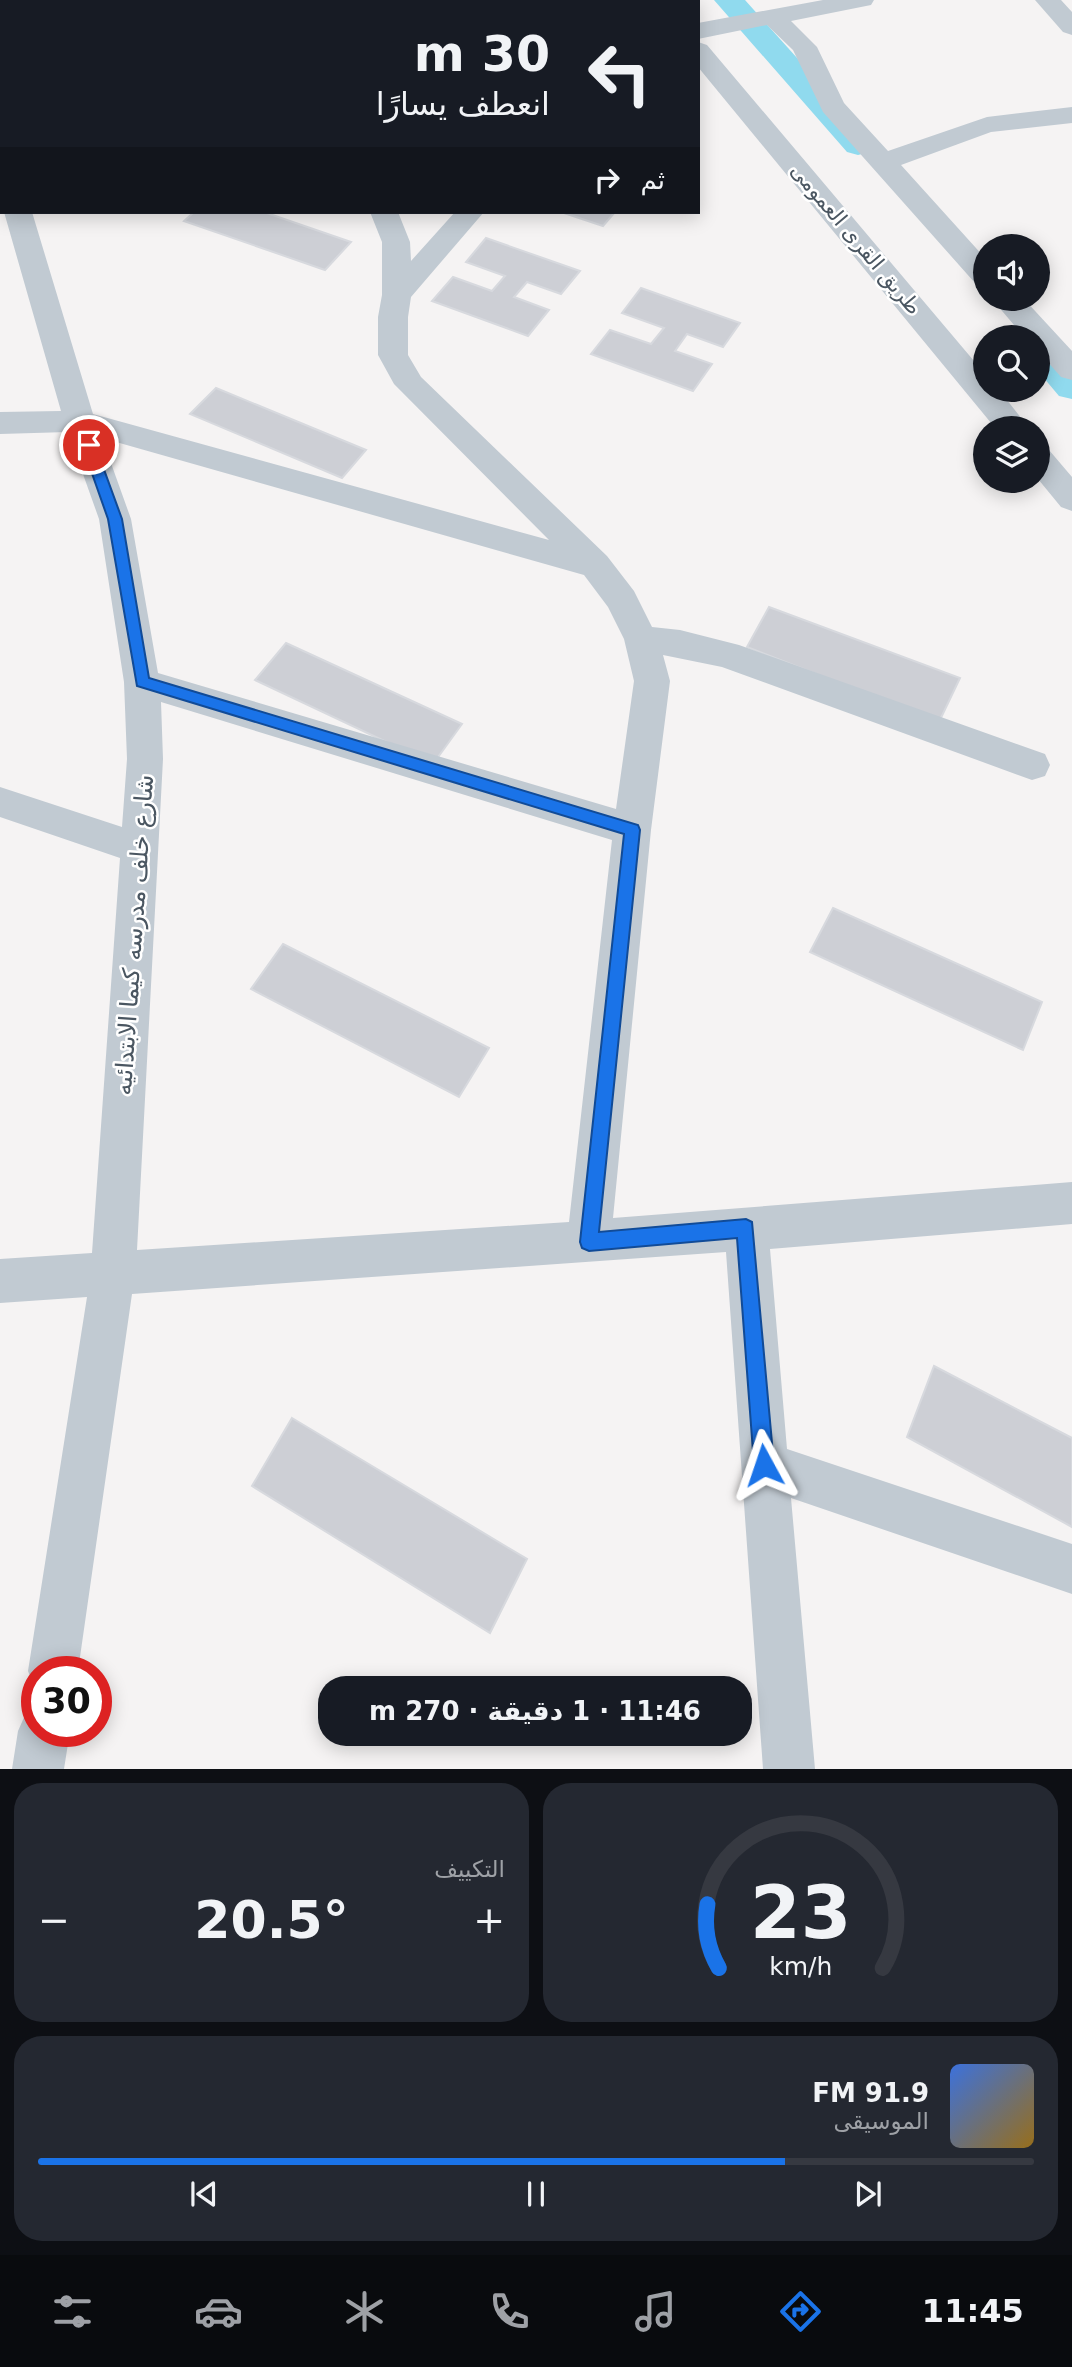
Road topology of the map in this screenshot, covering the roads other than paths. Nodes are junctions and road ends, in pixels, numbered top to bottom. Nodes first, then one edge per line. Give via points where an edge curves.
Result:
1 (862, 0) edge
2 (1047, 0) edge
3 (767, 17) junction
4 (1072, 27) edge
5 (700, 37) edge
6 (700, 38) edge
7 (1072, 115) edge
8 (884, 162) junction
9 (19, 214) edge
10 (385, 214) edge
11 (468, 214) edge
12 (973, 262) edge
13 (397, 295) junction
14 (1018, 311) edge
15 (1072, 370) edge
16 (1004, 416) edge
17 (80, 421) junction
18 (0, 423) edge
19 (1050, 472) edge
20 (1072, 499) edge
21 (595, 565) junction
22 (641, 639) junction
23 (142, 682) junction
24 (1032, 765) dead end
25 (0, 802) edge
26 (632, 830) junction
27 (139, 849) junction
28 (1072, 1203) edge
29 (746, 1228) junction
30 (589, 1242) junction
31 (113, 1273) junction
32 (0, 1281) edge
33 (764, 1465) junction
34 (1072, 1569) edge
35 (55, 1656) edge
36 (41, 1747) edge
37 (38, 1769) edge
38 (789, 1769) edge

1 - 3 street
2 - 4 street
3 - 5 street
3 - 8 street via 804,47 832,106
6 - 16 street, طريق القرى العمومى
7 - 8 street via 987,125
8 - 12 street
9 - 17 street, شارع خلف مدرسه كيما الابتدائيه
10 - 13 street via 396,242
11 - 13 street
13 - 21 street via 393,355 409,384
14 - 15 street
17 - 18 street
17 - 21 street
17 - 23 street, شارع خلف مدرسه كيما الابتدائيه via 115,519
19 - 20 street
21 - 22 street via 622,600
22 - 24 street via 727,655
22 - 26 street via 652,681
23 - 26 street
23 - 27 street, شارع خلف مدرسه كيما الابتدائيه via 145,759
25 - 27 street
26 - 30 street
27 - 31 street, شارع خلف مدرسه كيما الابتدائيه
28 - 29 street
29 - 30 street
29 - 33 street
30 - 31 street
31 - 32 street
31 - 35 street, شارع خلف مدرسه كيما الابتدائيه
33 - 34 street
33 - 38 street
36 - 37 street

